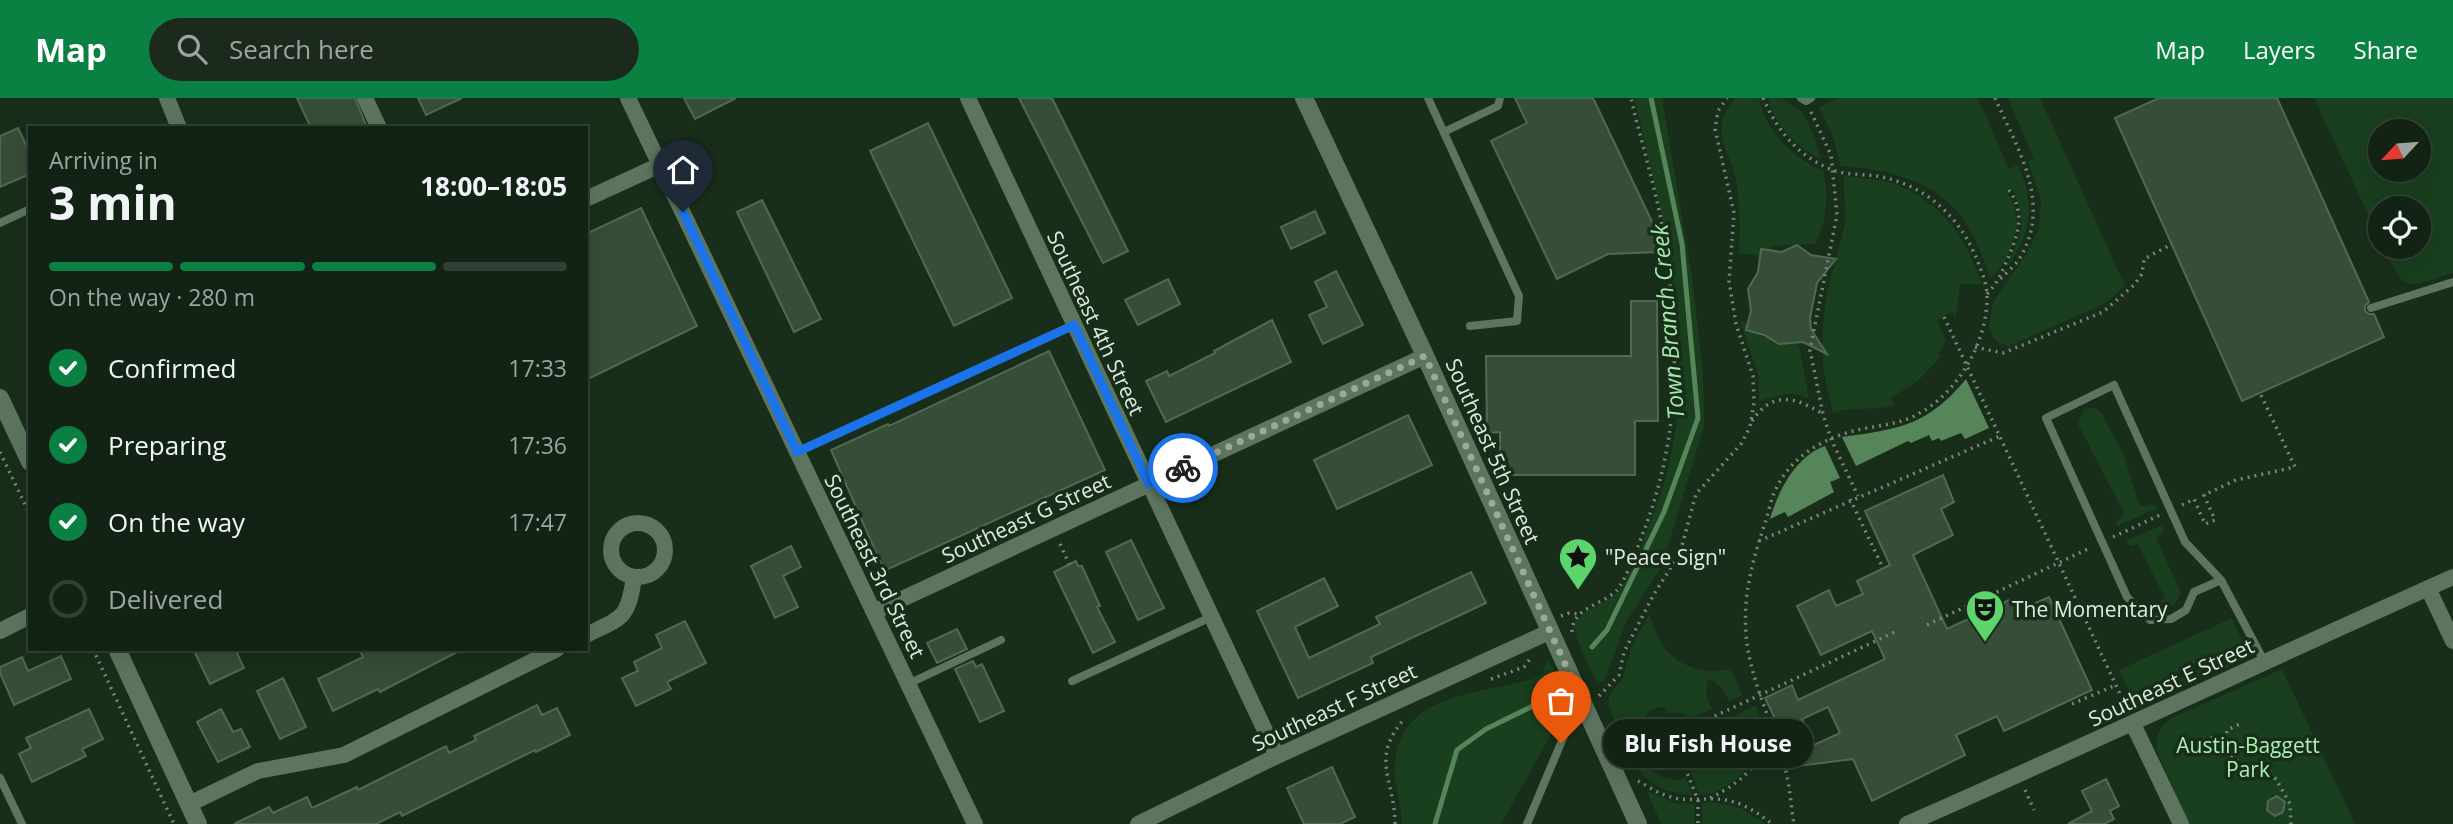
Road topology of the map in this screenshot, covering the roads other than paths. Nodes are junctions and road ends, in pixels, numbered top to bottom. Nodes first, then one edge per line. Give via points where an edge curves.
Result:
1 (167, 98) edge
2 (365, 98) edge
3 (628, 98) edge
4 (968, 98) edge
5 (1304, 98) edge
6 (1428, 98) edge
7 (1499, 102) edge
8 (178, 126) edge
9 (378, 126) edge
10 (1444, 132) junction
11 (660, 165) junction
12 (588, 198) edge
13 (28, 210) edge
14 (0, 223) edge
15 (2453, 282) edge
16 (2371, 307) dead end
17 (1074, 325) junction
18 (1470, 326) dead end
19 (1425, 356) junction
20 (0, 398) edge
21 (797, 452) junction
22 (28, 458) edge
23 (1149, 484) junction
24 (634, 577) dead end
25 (2453, 577) edge
26 (2221, 580) junction
27 (2428, 588) junction
28 (874, 612) junction
29 (28, 617) edge
30 (1211, 617) junction
31 (1554, 625) junction
32 (0, 631) edge
33 (588, 634) edge
34 (1001, 640) dead end
35 (2453, 640) edge
36 (118, 651) edge
37 (553, 651) edge
38 (2264, 661) junction
39 (1072, 681) dead end
40 (908, 684) junction
41 (1580, 697) junction
42 (2133, 723) junction
43 (1277, 756) junction
44 (0, 778) edge
45 (189, 804) junction
46 (22, 824) edge
47 (198, 824) edge
48 (975, 824) edge
49 (1138, 824) edge
50 (1527, 824) edge
51 (1638, 824) edge
52 (1907, 824) edge
53 (2181, 824) edge

1 - 8 street
2 - 9 street
3 - 11 street, Southeast 3rd Street
4 - 17 street, Southeast 4th Street
5 - 19 street, Southeast 5th Street
6 - 10 lane
7 - 10 lane
10 - 18 lane via 1519,296 1517,321
11 - 12 street
11 - 21 street, Southeast 3rd Street
13 - 14 lane
15 - 16 lane
17 - 21 lane
17 - 23 street, Southeast 4th Street
19 - 23 street, Southeast G Street
19 - 31 street, Southeast 5th Street
20 - 22 street
21 - 28 street, Southeast 3rd Street
23 - 28 street, Southeast G Street
23 - 30 street, Southeast 4th Street
24 - 33 street via 630,604 624,612
25 - 27 street, Southeast E Street
26 - 26 lane via 2185,542 2114,385 2046,418 2126,597 2150,621 2171,619 2186,610 2194,592
26 - 38 lane
27 - 35 street
27 - 38 street, Southeast E Street
28 - 40 street, Southeast 3rd Street
29 - 32 street
30 - 39 lane
30 - 43 street, Southeast 4th Street
31 - 41 street, Southeast 5th Street
31 - 43 street, Southeast F Street
34 - 40 lane
36 - 45 street
37 - 45 street via 344,755 258,771
38 - 42 street, Southeast E Street
40 - 48 street, Southeast 3rd Street
41 - 50 lane
41 - 51 street, Southeast 5th Street
42 - 52 street, Southeast E Street
42 - 53 street
43 - 49 street, Southeast F Street
44 - 46 lane
45 - 47 street

